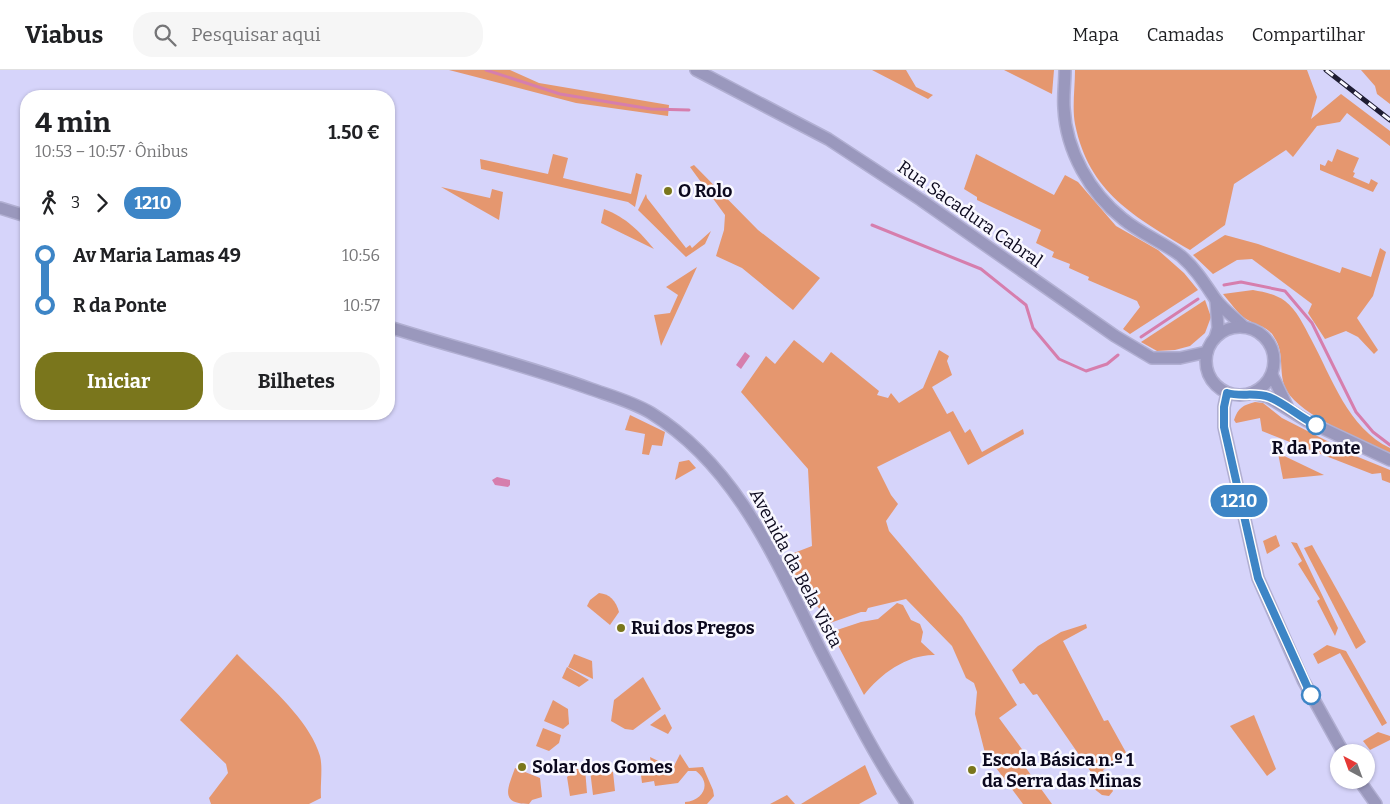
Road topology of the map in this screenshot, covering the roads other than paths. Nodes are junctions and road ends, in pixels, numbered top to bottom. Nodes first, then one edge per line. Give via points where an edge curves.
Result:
1 (696, 70) edge
2 (1066, 70) edge
3 (0, 208) edge
4 (20, 214) edge
5 (1216, 300) junction
6 (1244, 327) junction
7 (395, 329) edge
8 (1215, 338) junction
9 (1207, 352) junction
10 (1272, 375) junction
11 (1227, 393) junction
12 (1252, 393) junction
13 (1287, 406) junction
14 (1390, 460) edge
15 (1339, 744) edge
16 (1366, 789) edge
17 (907, 804) edge
18 (1376, 804) edge

1 - 9 street, Rua Sacadura Cabral via 828,139 1152,358 1180,358
2 - 5 street via 1066,121 1074,150 1087,178 1104,202 1123,220 1178,254 1199,274
3 - 4 street
5 - 6 street
5 - 8 street via 1218,328
6 - 8 street via 1227,330
6 - 10 street via 1261,334 1272,348
7 - 17 street, Avenida da Bela Vista via 547,373 617,398 650,412 690,442 731,484 755,521 870,742
8 - 9 street
9 - 11 street via 1211,379
10 - 12 street
10 - 13 street
11 - 12 street
11 - 15 street via 1224,427 1258,578 1303,680
12 - 13 street
13 - 14 street via 1306,421
16 - 18 street

